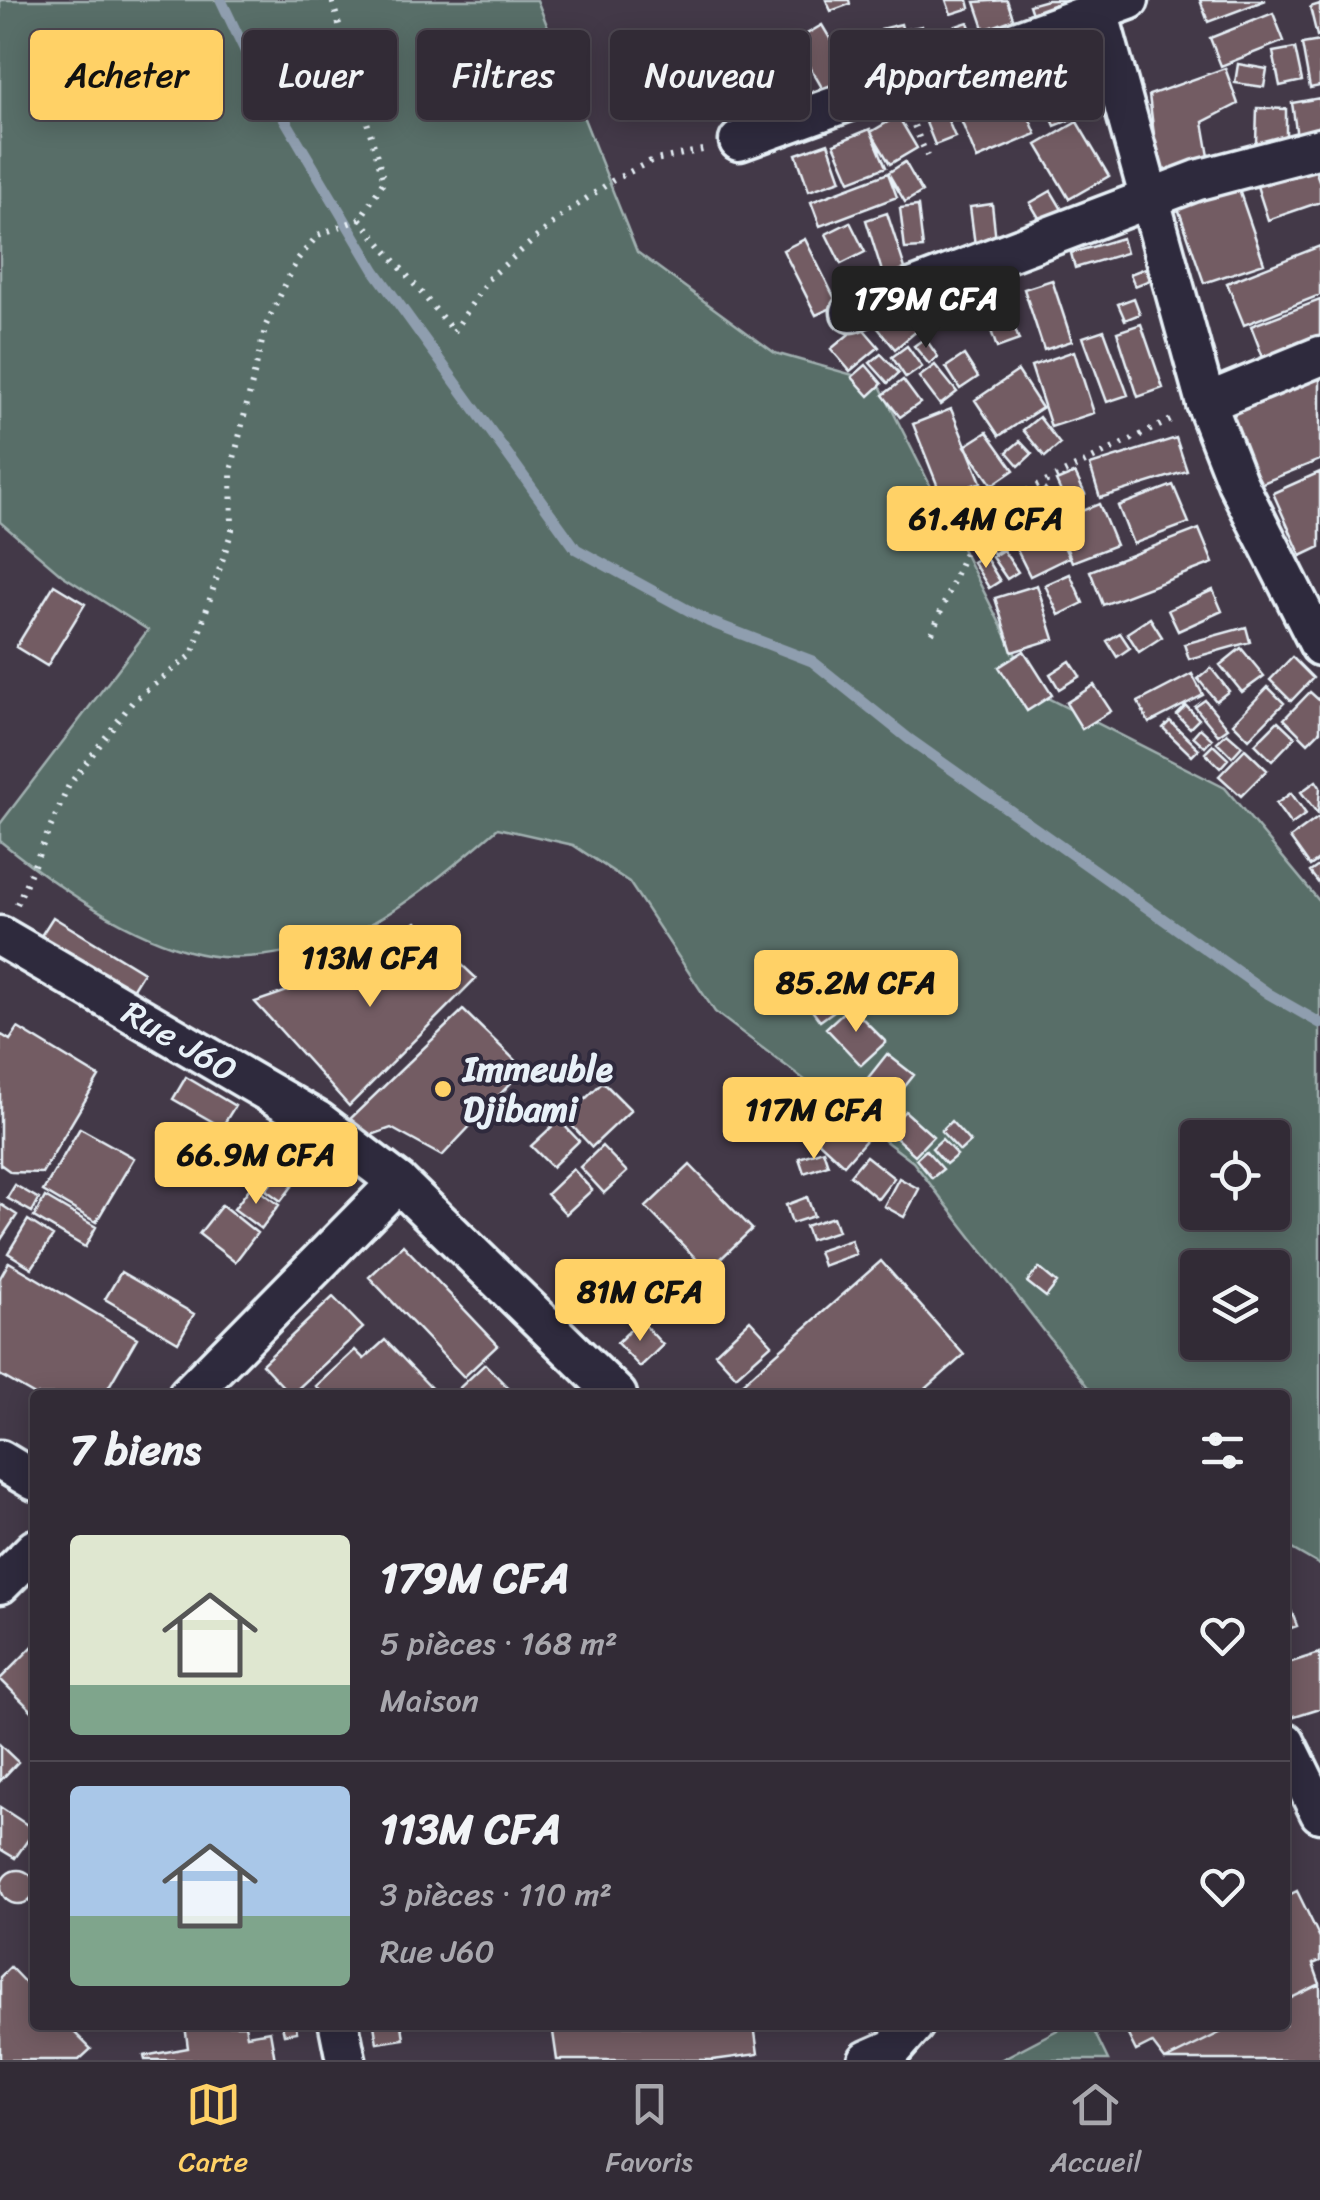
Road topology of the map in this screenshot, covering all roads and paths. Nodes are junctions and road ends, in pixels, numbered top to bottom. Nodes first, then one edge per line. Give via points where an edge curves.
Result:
1 (332, 0) edge
2 (1107, 5) edge
3 (739, 142) joint
4 (1320, 148) edge
5 (1150, 198) junction
6 (360, 219) junction
7 (851, 312) dead end
8 (1320, 356) edge
9 (1206, 403) junction
10 (932, 633) dead end
11 (1320, 646) edge
12 (1, 937) edge
13 (398, 1182) junction
14 (193, 1390) edge
15 (612, 1390) edge
16 (0, 1460) edge
17 (30, 1477) edge
18 (30, 1554) edge
19 (0, 1584) edge
20 (1299, 1745) edge
21 (1320, 1813) edge
22 (340, 2030) edge
23 (910, 2030) edge
24 (346, 2060) edge
25 (868, 2060) edge

1 - 6 path via 384,181
2 - 3 street
2 - 5 street
3 - 6 path via 651,161 612,181 488,280 454,332
4 - 5 street
5 - 7 street
5 - 9 street
6 - 12 path via 318,235 297,260 266,325 231,471 232,530 192,655 134,700 69,786
8 - 9 street
9 - 10 path via 988,510
9 - 11 street via 1237,482
12 - 13 street, Rue J60 via 318,1122
13 - 14 street
13 - 15 street, Rue J60
16 - 17 street
18 - 19 street
20 - 21 street
22 - 24 street
23 - 25 street via 894,2049

